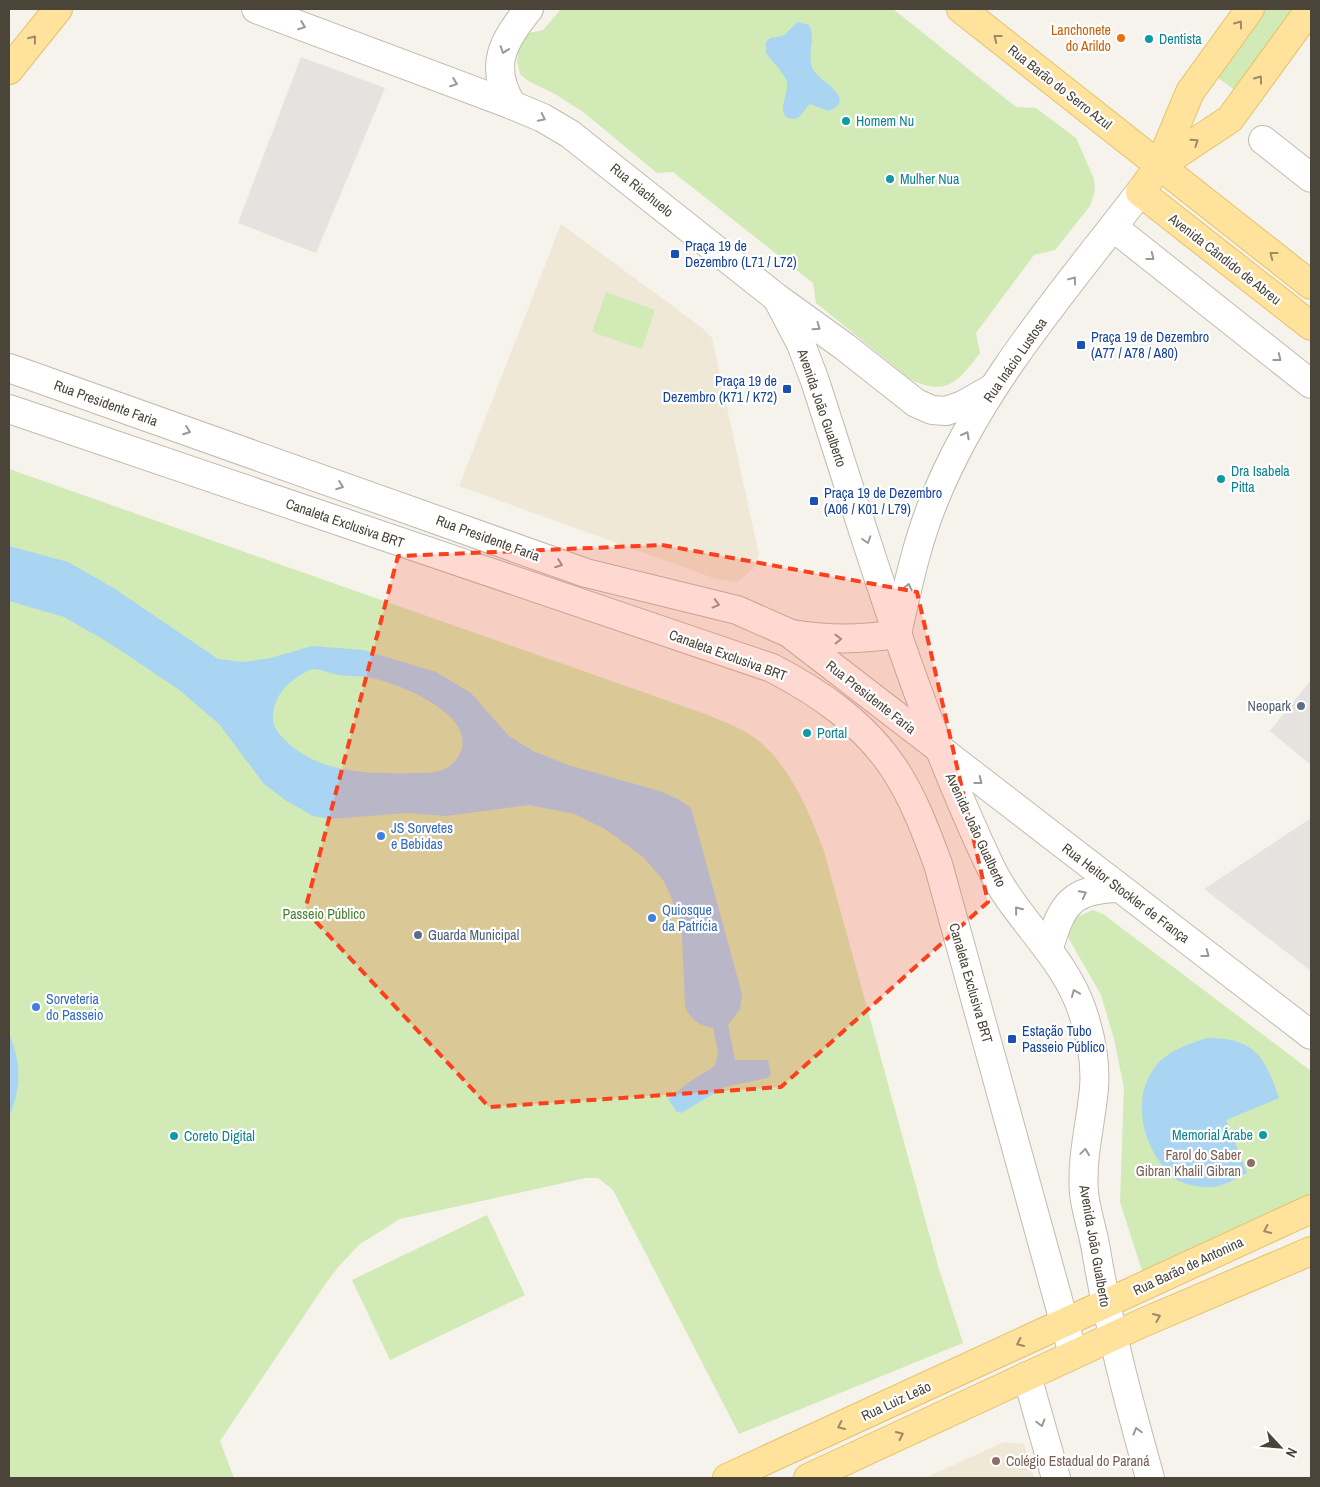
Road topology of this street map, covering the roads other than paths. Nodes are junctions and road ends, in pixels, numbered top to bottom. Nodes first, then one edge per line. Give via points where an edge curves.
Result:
1 (58, 9) edge
2 (256, 9) edge
3 (529, 9) edge
4 (961, 9) edge
5 (1250, 9) edge
6 (1310, 9) edge
7 (9, 70) edge
8 (512, 105) junction
9 (1263, 140) dead end
10 (1159, 166) junction
11 (1311, 178) edge
12 (1140, 192) junction
13 (1113, 227) junction
14 (1311, 285) edge
15 (777, 298) junction
16 (1311, 326) edge
17 (9, 368) edge
18 (1311, 384) edge
19 (991, 389) junction
20 (9, 409) edge
21 (790, 633) junction
22 (897, 634) junction
23 (940, 751) junction
24 (1119, 888) junction
25 (1049, 948) junction
26 (1311, 1034) edge
27 (1311, 1209) edge
28 (1311, 1251) edge
29 (1105, 1304) junction
30 (1064, 1322) junction
31 (1113, 1336) junction
32 (1073, 1354) junction
33 (1027, 1376) junction
34 (727, 1478) edge
35 (808, 1478) edge
36 (1056, 1478) edge
37 (1150, 1478) edge

7 -> 1 main road
2 -> 8 street, Rua Riachuelo
3 -> 8 street via 513,29 500,61 499,75
10 -> 4 main road, Rua Barão do Serro Azul
10 -> 5 main road, Rua Inácio Lustosa via 1190,92
10 -> 6 main road, Rua Inácio Lustosa via 1230,119
8 -> 15 street, Rua Riachuelo via 570,134
9 - 11 street
10 - 12 main road, Rua Inácio Lustosa
14 -> 10 main road
12 - 13 street, Rua Inácio Lustosa
12 - 16 main road, Avenida Cândido de Abreu
13 -> 18 street
19 -> 13 street, Rua Inácio Lustosa
15 -> 19 street, Rua Riachuelo via 916,403 946,411
15 -> 22 street, Avenida João Gualberto via 801,344 815,381
17 -> 21 street, Rua Presidente Faria via 586,573 738,610
22 -> 19 street, Rua Inácio Lustosa via 912,569 933,503
20 - 30 street, Canaleta Exclusiva BRT via 772,668 811,688 857,725 894,770 922,821 938,864
21 -> 22 street via 831,640
21 - 23 street, Rua Presidente Faria
22 - 23 street, Avenida João Gualberto
23 -> 24 street, Rua Heitor Stockler de França
25 -> 23 street, Avenida João Gualberto via 1000,886
25 -> 24 street via 1057,919 1072,900 1094,888
24 -> 26 street, Rua Heitor Stockler de França
29 -> 25 street, Avenida João Gualberto via 1084,1194 1084,1163 1094,1086 1093,1051 1084,1014 1071,983
27 -> 29 main road, Rua Barão de Antonina
31 -> 28 main road
29 - 30 main road, Rua Barão de Antonina
29 - 31 street, Avenida João Gualberto
30 - 32 street, Canaleta Exclusiva BRT
30 -> 34 main road, Rua Luiz Leão
31 - 32 main road
37 -> 31 street, Avenida João Gualberto
32 - 33 main road
35 -> 33 main road
33 -> 36 street

